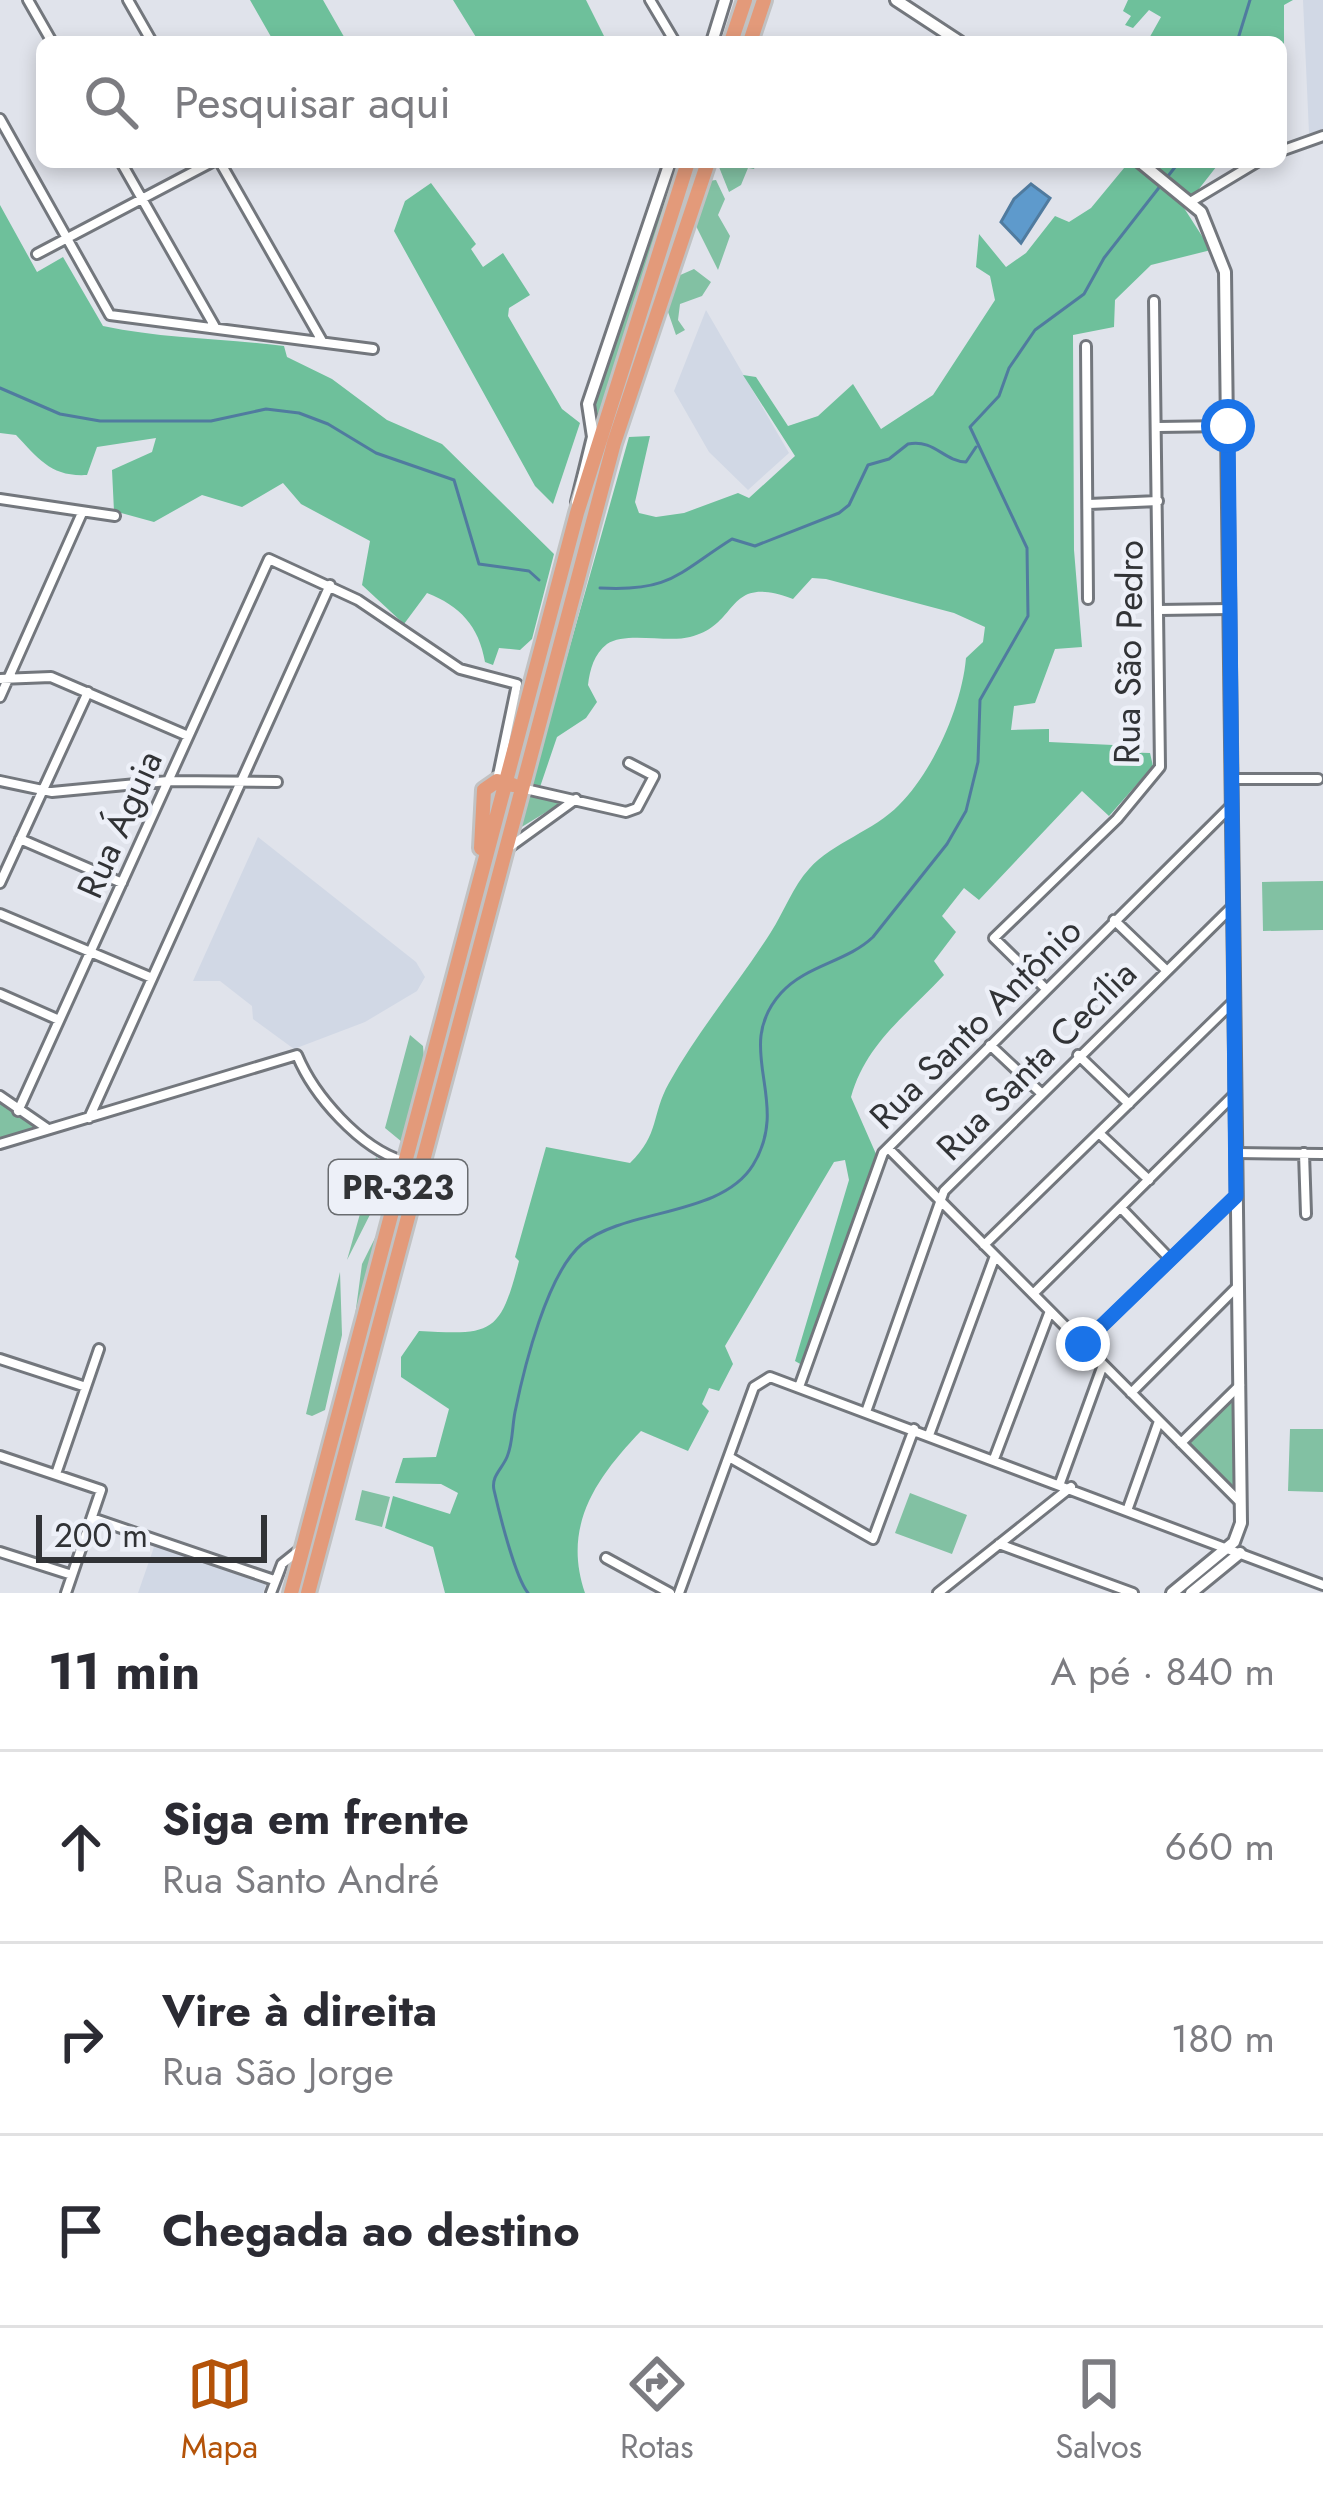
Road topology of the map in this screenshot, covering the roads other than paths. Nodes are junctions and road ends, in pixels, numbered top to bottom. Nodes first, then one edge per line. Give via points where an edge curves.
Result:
1 (28, 0) edge
2 (128, 0) edge
3 (650, 0) edge
4 (725, 0) edge
5 (780, 0) edge
6 (896, 0) edge
7 (756, 2) edge
8 (49, 36) edge
9 (149, 36) edge
10 (671, 36) edge
11 (714, 36) edge
12 (735, 36) edge
13 (751, 36) edge
14 (951, 36) edge
15 (0, 119) edge
16 (1323, 136) edge
17 (1287, 149) edge
18 (124, 168) edge
19 (203, 168) edge
20 (220, 168) edge
21 (668, 168) edge
22 (686, 168) edge
23 (704, 168) edge
24 (1149, 168) edge
25 (1247, 168) edge
26 (141, 197) junction
27 (1192, 201) junction
28 (69, 237) junction
29 (37, 254) dead end
30 (1154, 301) dead end
31 (216, 328) junction
32 (322, 342) junction
33 (1086, 346) dead end
34 (373, 349) dead end
35 (1228, 426) junction
36 (1158, 427) junction
37 (5, 500) edge
38 (1158, 501) junction
39 (1090, 504) junction
40 (82, 513) junction
41 (577, 513) junction
42 (115, 516) dead end
43 (329, 586) junction
44 (1088, 599) dead end
45 (1229, 609) junction
46 (1159, 610) junction
47 (535, 671) junction
48 (4, 679) edge
49 (510, 679) junction
50 (88, 692) junction
51 (0, 697) edge
52 (188, 736) junction
53 (629, 764) dead end
54 (1231, 779) junction
55 (1318, 779) dead end
56 (0, 781) edge
57 (168, 781) junction
58 (241, 782) junction
59 (277, 782) dead end
60 (509, 784) junction
61 (41, 791) junction
62 (577, 798) junction
63 (1231, 806) junction
64 (20, 839) junction
65 (499, 872) junction
66 (0, 883) edge
67 (122, 883) junction
68 (1233, 906) junction
69 (0, 914) edge
70 (1114, 920) junction
71 (91, 951) junction
72 (1166, 969) junction
73 (152, 978) junction
74 (1046, 988) junction
75 (0, 994) edge
76 (1233, 1002) junction
77 (59, 1020) junction
78 (990, 1045) junction
79 (1078, 1055) junction
80 (1041, 1093) junction
81 (0, 1096) edge
82 (1233, 1096) junction
83 (1129, 1104) junction
84 (18, 1111) junction
85 (89, 1118) junction
86 (49, 1129) junction
87 (1100, 1134) junction
88 (0, 1144) edge
89 (888, 1148) junction
90 (1235, 1153) junction
91 (1304, 1153) junction
92 (1323, 1154) edge
93 (405, 1162) junction
94 (1149, 1180) junction
95 (1236, 1196) junction
96 (940, 1200) junction
97 (1121, 1208) junction
98 (1306, 1214) dead end
99 (984, 1245) junction
100 (995, 1256) junction
101 (1169, 1258) junction
102 (1239, 1286) junction
103 (1034, 1294) junction
104 (1050, 1311) junction
105 (1083, 1344) junction
106 (99, 1349) dead end
107 (0, 1359) edge
108 (1103, 1365) junction
109 (1240, 1385) junction
110 (86, 1387) junction
111 (799, 1387) junction
112 (1131, 1393) junction
113 (866, 1412) junction
114 (1160, 1421) junction
115 (914, 1429) junction
116 (929, 1435) junction
117 (1181, 1443) junction
118 (0, 1456) edge
119 (729, 1457) junction
120 (994, 1459) junction
121 (56, 1474) junction
122 (1060, 1483) junction
123 (1070, 1487) junction
124 (1240, 1502) junction
125 (1128, 1508) junction
126 (92, 1518) junction
127 (999, 1544) junction
128 (304, 1547) junction
129 (1234, 1551) junction
130 (0, 1552) edge
131 (606, 1558) dead end
132 (72, 1576) junction
133 (274, 1580) junction
134 (1323, 1585) edge
135 (65, 1593) edge
136 (271, 1593) edge
137 (291, 1593) edge
138 (308, 1593) edge
139 (675, 1593) edge
140 (938, 1593) edge
141 (1133, 1593) edge
142 (1172, 1593) edge
143 (1191, 1593) edge

1 - 8 street
2 - 9 street
3 - 10 street
4 - 11 street
5 - 7 highway
6 - 14 street
7 - 12 highway
7 - 13 highway
15 - 28 street
16 - 17 street
18 - 26 street
19 - 26 street
20 - 32 street
21 - 41 street via 587,411 593,437
22 - 41 highway
23 - 60 highway
24 - 27 street
25 - 27 street
26 - 28 street
26 - 31 street
27 - 35 street via 1225,272
28 - 29 street
28 - 31 street via 110,315
30 - 36 street, Rua São Pedro
31 - 32 street
32 - 34 street
33 - 39 street
35 - 36 street
35 - 45 street
36 - 38 street, Rua São Pedro
37 - 40 street
38 - 39 street
38 - 46 street, Rua São Pedro
39 - 44 street
40 - 42 street
40 - 48 street
41 - 47 highway
43 - 49 street via 460,669
43 - 52 street, Rua Águia via 269,559
43 - 58 street
45 - 46 street
45 - 54 street
46 - 74 street, Rua São Pedro via 1156,776 994,938
47 - 49 street
47 - 60 highway
48 - 50 street via 59,680
48 - 51 street
49 - 60 street via 518,690
50 - 52 street
50 - 61 street
52 - 57 street, Rua Águia
53 - 62 street via 654,776 637,808 618,811
54 - 55 street
54 - 63 street
56 - 61 street
57 - 58 street
57 - 61 street
57 - 67 street, Rua Águia
58 - 59 street
58 - 73 street
60 - 62 street
60 - 65 highway
60 - 93 highway, PR-323 via 488,784 483,798 458,964
61 - 64 street
62 - 65 street via 515,838
63 - 68 street
63 - 70 street, Rua Santo Antônio
64 - 66 street
64 - 67 street
65 - 138 highway, PR-323
67 - 71 street, Rua Águia
68 - 72 street, Rua Santa Cecília
68 - 76 street
69 - 71 street
70 - 72 street
70 - 74 street, Rua Santo Antônio
71 - 73 street
71 - 77 street, Rua Águia
72 - 79 street, Rua Santa Cecília
73 - 85 street
74 - 78 street, Rua Santo Antônio
75 - 77 street
76 - 82 street
76 - 83 street
77 - 84 street, Rua Águia
78 - 80 street
78 - 89 street, Rua Santo Antônio
79 - 80 street, Rua Santa Cecília
79 - 83 street
80 - 96 street, Rua Santa Cecília
81 - 84 street
82 - 90 street
82 - 94 street
83 - 87 street
84 - 86 street
85 - 86 street
85 - 93 street via 297,1055 317,1093 385,1156
86 - 88 street
87 - 94 street
87 - 99 street
89 - 96 street
89 - 111 street, Rua Santo Antônio
90 - 91 street
90 - 95 street
91 - 92 street
91 - 98 street
93 - 128 highway, PR-323
94 - 97 street
95 - 101 street
95 - 102 street
96 - 99 street
96 - 113 street, Rua Santa Cecília
97 - 101 street
97 - 103 street
99 - 100 street
100 - 103 street
100 - 116 street
101 - 105 street
102 - 109 street
102 - 112 street
103 - 104 street
104 - 105 street
104 - 120 street
105 - 108 street
106 - 110 street
107 - 110 street
108 - 112 street
108 - 122 street
109 - 117 street
109 - 124 street
110 - 121 street
111 - 113 street
111 - 119 street via 760,1379
112 - 114 street
113 - 115 street
114 - 117 street
114 - 125 street
115 - 116 street
115 - 119 street via 873,1539
116 - 120 street
117 - 124 street
118 - 121 street
119 - 139 street
120 - 122 street
121 - 126 street via 101,1490
122 - 123 street
123 - 125 street
123 - 127 street
124 - 129 street
125 - 129 street
126 - 132 street
126 - 133 street
127 - 140 street
127 - 141 street
128 - 133 street
128 - 137 highway, PR-323
129 - 134 street
129 - 142 street
129 - 143 street
130 - 132 street
131 - 139 street
132 - 135 street
133 - 136 street

